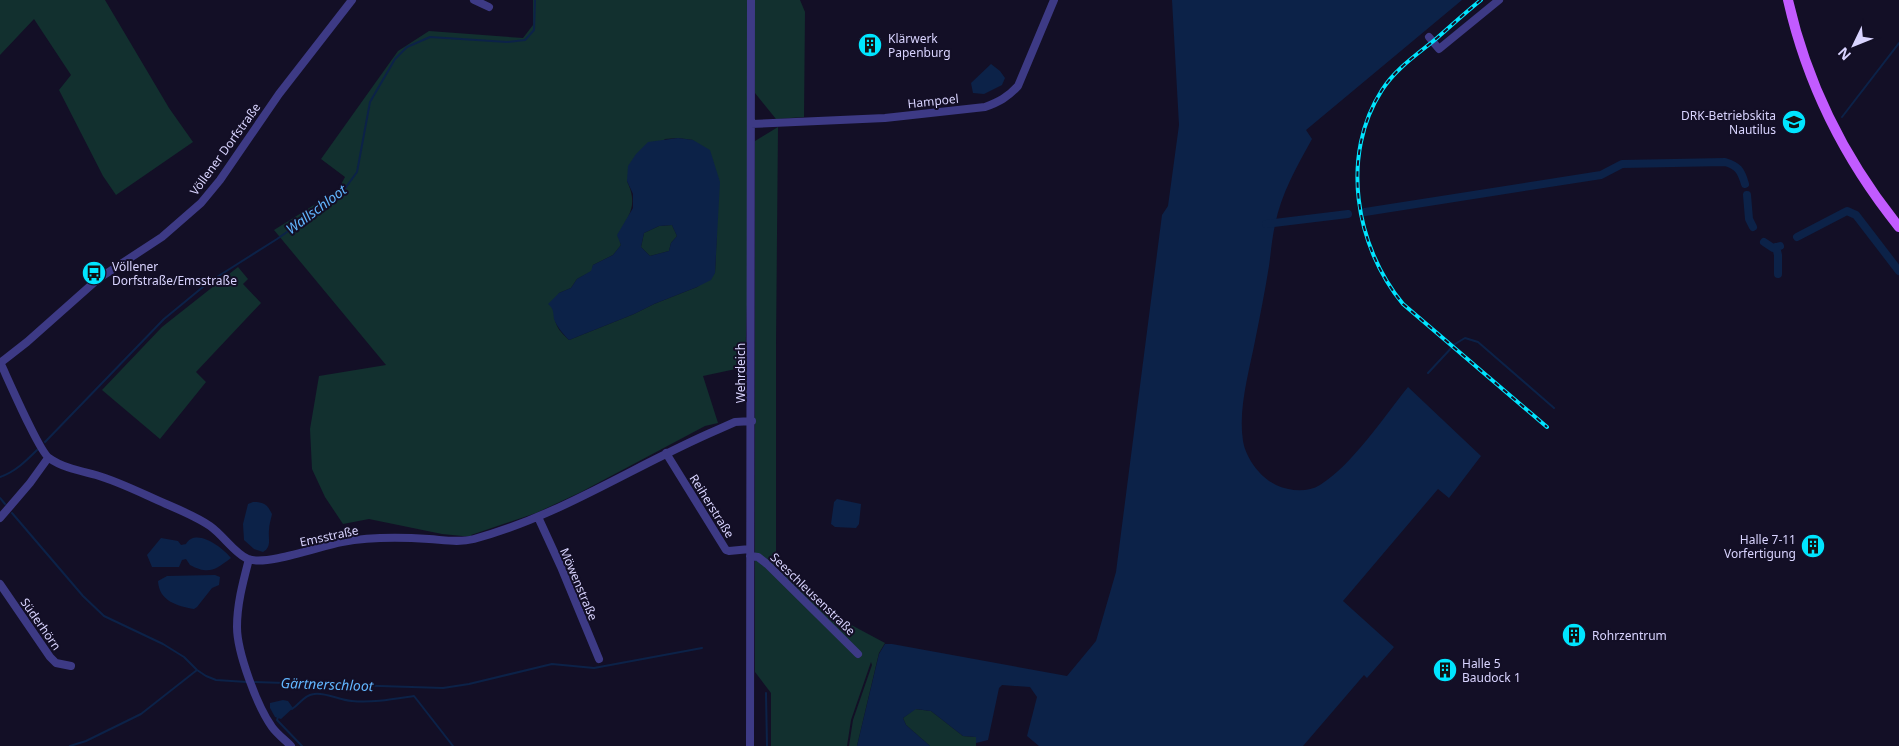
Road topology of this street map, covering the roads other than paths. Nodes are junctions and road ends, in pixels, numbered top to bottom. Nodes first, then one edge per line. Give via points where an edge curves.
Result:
1 (352, 0) edge
2 (474, 0) edge
3 (751, 0) edge
4 (1054, 0) edge
5 (1499, 0) edge
6 (1788, 0) edge
7 (489, 8) dead end
8 (1429, 38) dead end
9 (751, 124) junction
10 (1899, 227) edge
11 (0, 362) edge
12 (752, 421) junction
13 (666, 453) junction
14 (48, 458) junction
15 (538, 517) junction
16 (0, 518) edge
17 (750, 553) junction
18 (249, 559) junction
19 (0, 584) edge
20 (858, 654) dead end
21 (599, 659) dead end
22 (71, 666) dead end
23 (291, 746) edge
24 (750, 746) edge

1 - 11 street, Völlener Dorfstraße via 201,203 162,237 98,279
2 - 7 street
3 - 9 street, Wehrdeich
4 - 9 street, Hampoel via 1018,86 999,102 986,107 885,118
5 - 8 street via 1439,49
6 - 10 main road via 1804,57 1825,110 1856,168
9 - 12 street, Wehrdeich
11 - 14 street
12 - 13 street, Emsstraße via 735,422
12 - 17 street, Wehrdeich
13 - 15 street, Emsstraße
13 - 17 street, Reiherstraße via 726,550
14 - 16 street
14 - 18 street via 170,505 210,526
15 - 18 street, Emsstraße via 472,540 380,538 342,542 268,559
15 - 21 street, Möwenstraße
17 - 20 street, Seeschleusenstraße via 767,564
17 - 24 street, Wehrdeich
18 - 23 street via 238,608 240,646 261,708 273,728
19 - 22 street, Süderhörn via 50,657 56,663

